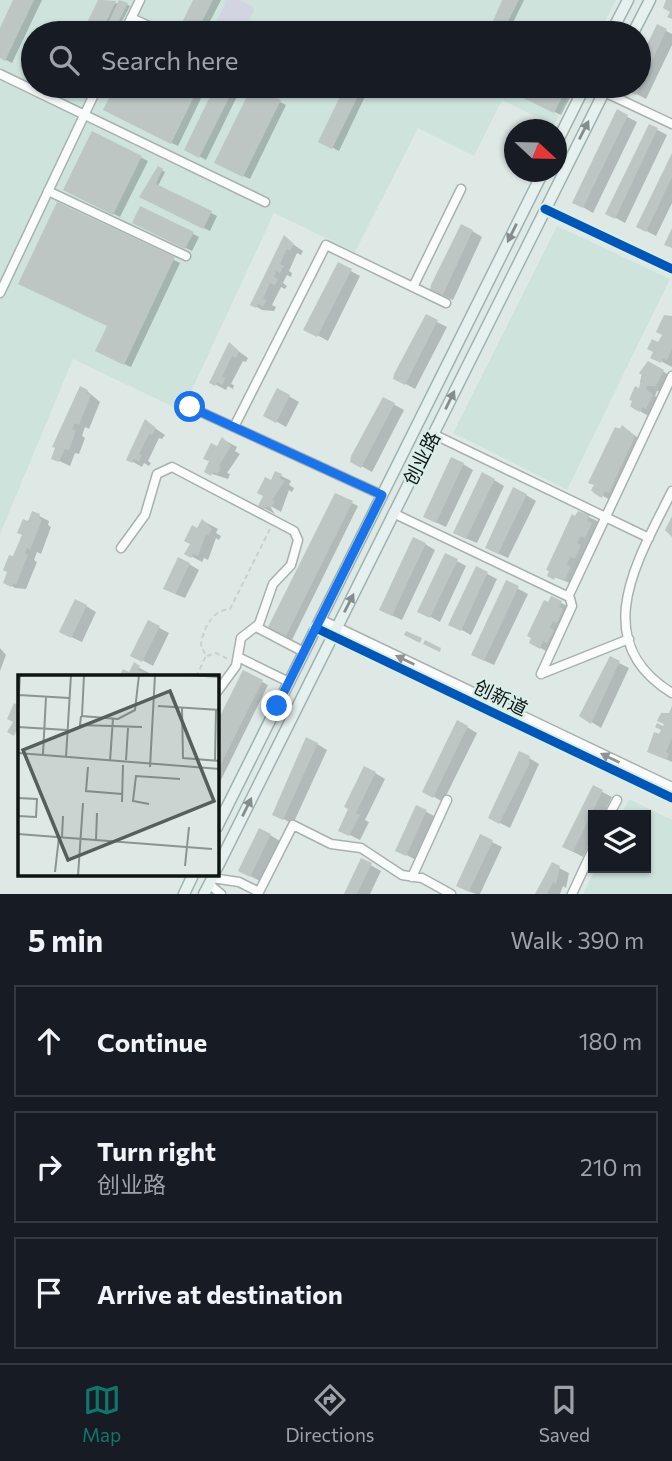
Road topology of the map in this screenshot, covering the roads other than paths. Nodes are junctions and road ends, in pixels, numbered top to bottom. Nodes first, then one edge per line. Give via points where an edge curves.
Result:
1 (140, 0) edge
2 (628, 0) edge
3 (650, 0) edge
4 (131, 18) junction
5 (130, 21) edge
6 (138, 21) edge
7 (617, 21) edge
8 (639, 21) edge
9 (0, 74) edge
10 (21, 84) edge
11 (48, 98) edge
12 (92, 98) edge
13 (579, 98) edge
14 (600, 98) edge
15 (622, 98) edge
16 (84, 116) junction
17 (567, 122) edge
18 (672, 124) edge
19 (538, 182) edge
20 (461, 189) dead end
21 (48, 191) junction
22 (265, 202) dead end
23 (545, 209) junction
24 (186, 256) dead end
25 (672, 269) edge
26 (413, 287) junction
27 (0, 293) edge
28 (446, 303) dead end
29 (672, 376) edge
30 (190, 407) dead end
31 (234, 427) junction
32 (433, 434) junction
33 (672, 491) edge
34 (382, 495) junction
35 (393, 513) junction
36 (604, 517) junction
37 (649, 538) junction
38 (121, 548) dead end
39 (569, 597) junction
40 (318, 624) junction
41 (256, 627) junction
42 (334, 632) junction
43 (629, 639) junction
44 (304, 652) junction
45 (237, 660) junction
46 (289, 682) junction
47 (219, 689) edge
48 (672, 693) edge
49 (672, 787) edge
50 (672, 798) edge
51 (447, 800) dead end
52 (617, 800) dead end
53 (612, 810) edge
54 (219, 823) edge
55 (588, 860) edge
56 (219, 864) edge
57 (193, 876) edge
58 (213, 876) edge
59 (412, 877) junction
60 (259, 893) edge
61 (184, 894) edge
62 (204, 894) edge
63 (221, 894) edge
64 (451, 894) edge
65 (572, 894) edge

1 - 4 street
2 - 7 main road
3 - 8 main road
4 - 5 street
4 - 6 street
9 - 10 street
11 - 16 street
12 - 16 street
13 - 17 main road
23 -> 14 main road, 创业路
15 - 18 street
16 - 21 street
16 - 22 street
19 -> 34 main road, 创业路
20 - 26 street
21 - 24 street
21 - 27 street
23 - 25 street
32 -> 23 main road, 创业路
26 - 28 street
26 - 31 street via 326,245
29 - 36 street
30 - 31 street
31 - 34 street
32 - 35 main road, 创业路
32 - 36 street
33 - 37 street
34 - 40 main road, 创业路
35 - 39 street
42 -> 35 main road, 创业路
36 - 37 street
36 - 39 street
37 - 43 street via 626,600
38 - 41 street via 145,515 157,474 172,467 294,531 298,540 291,565 273,584
39 - 43 street via 572,606 541,674
40 - 42 street, 创新道
40 - 44 main road, 创业路
41 - 44 street
41 - 45 street via 242,638
49 -> 42 street, 创新道
42 - 50 street, 创新道
56 -> 42 main road, 创业路
43 - 48 street via 647,675
44 - 46 main road, 创业路
45 - 46 street
45 - 47 street
46 - 54 main road, 创业路
51 - 59 street
52 - 53 street
55 - 65 street
57 - 61 main road
58 - 60 street
58 - 62 main road, 创业路
58 - 63 street
59 - 60 street via 361,848 320,840 293,825
59 - 64 street

